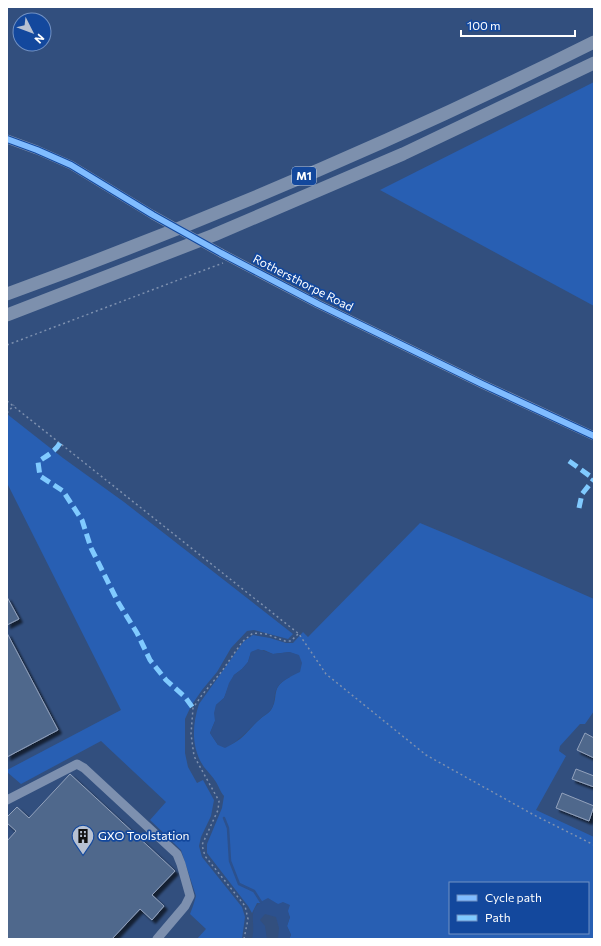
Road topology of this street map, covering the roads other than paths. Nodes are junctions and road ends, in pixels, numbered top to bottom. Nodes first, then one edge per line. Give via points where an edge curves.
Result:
1 (594, 42) edge
2 (594, 63) edge
3 (7, 140) edge
4 (7, 294) edge
5 (7, 314) edge
6 (594, 436) edge
7 (7, 800) edge
8 (157, 939) edge

1 - 4 highway, M1 via 413,128 220,213
2 - 5 highway, M1 via 396,158 214,235
3 - 6 street, Rothersthorpe Road, bridge via 71,165 221,253 346,318
7 - 8 street via 77,764 177,854 190,896 185,906

